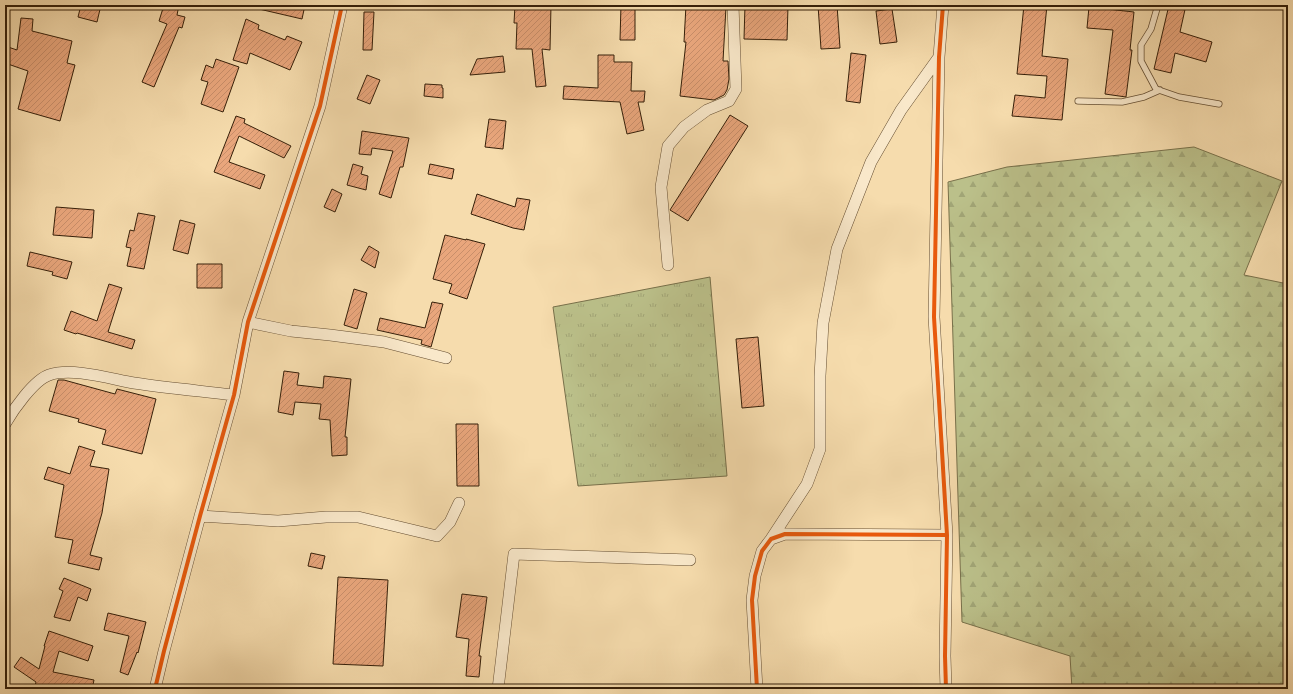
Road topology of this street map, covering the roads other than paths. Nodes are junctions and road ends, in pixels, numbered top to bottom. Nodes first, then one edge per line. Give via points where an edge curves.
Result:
1 (342, 5) edge
2 (733, 5) edge
3 (943, 5) edge
4 (1158, 5) edge
5 (939, 57) junction
6 (1160, 90) junction
7 (1078, 101) dead end
8 (1219, 104) dead end
9 (668, 264) dead end
10 (248, 322) junction
11 (446, 358) dead end
12 (234, 395) junction
13 (5, 424) edge
14 (459, 503) dead end
15 (200, 516) junction
16 (947, 536) junction
17 (771, 539) junction
18 (690, 560) dead end
19 (156, 689) edge
20 (498, 689) edge
21 (757, 689) edge
22 (946, 689) edge

1 - 10 street via 320,106
2 - 9 street via 736,89 729,101 708,110 684,127 668,146 661,187
3 - 5 street
4 - 6 lane via 1151,29 1141,45 1141,61 1156,89
5 - 16 street via 934,317
5 - 17 street via 901,110 871,162 837,249 823,323 820,449 808,484
6 - 7 lane via 1122,102
6 - 8 lane via 1179,97
10 - 11 street via 291,331 384,342
10 - 12 street
12 - 13 street via 133,383 92,374 49,375 34,386 12,410
12 - 15 street
14 - 15 street via 450,522 437,536 358,517 278,521
15 - 19 street
16 - 17 street via 786,534
16 - 22 street
17 - 21 street via 762,551 752,600
18 - 20 street via 514,554

